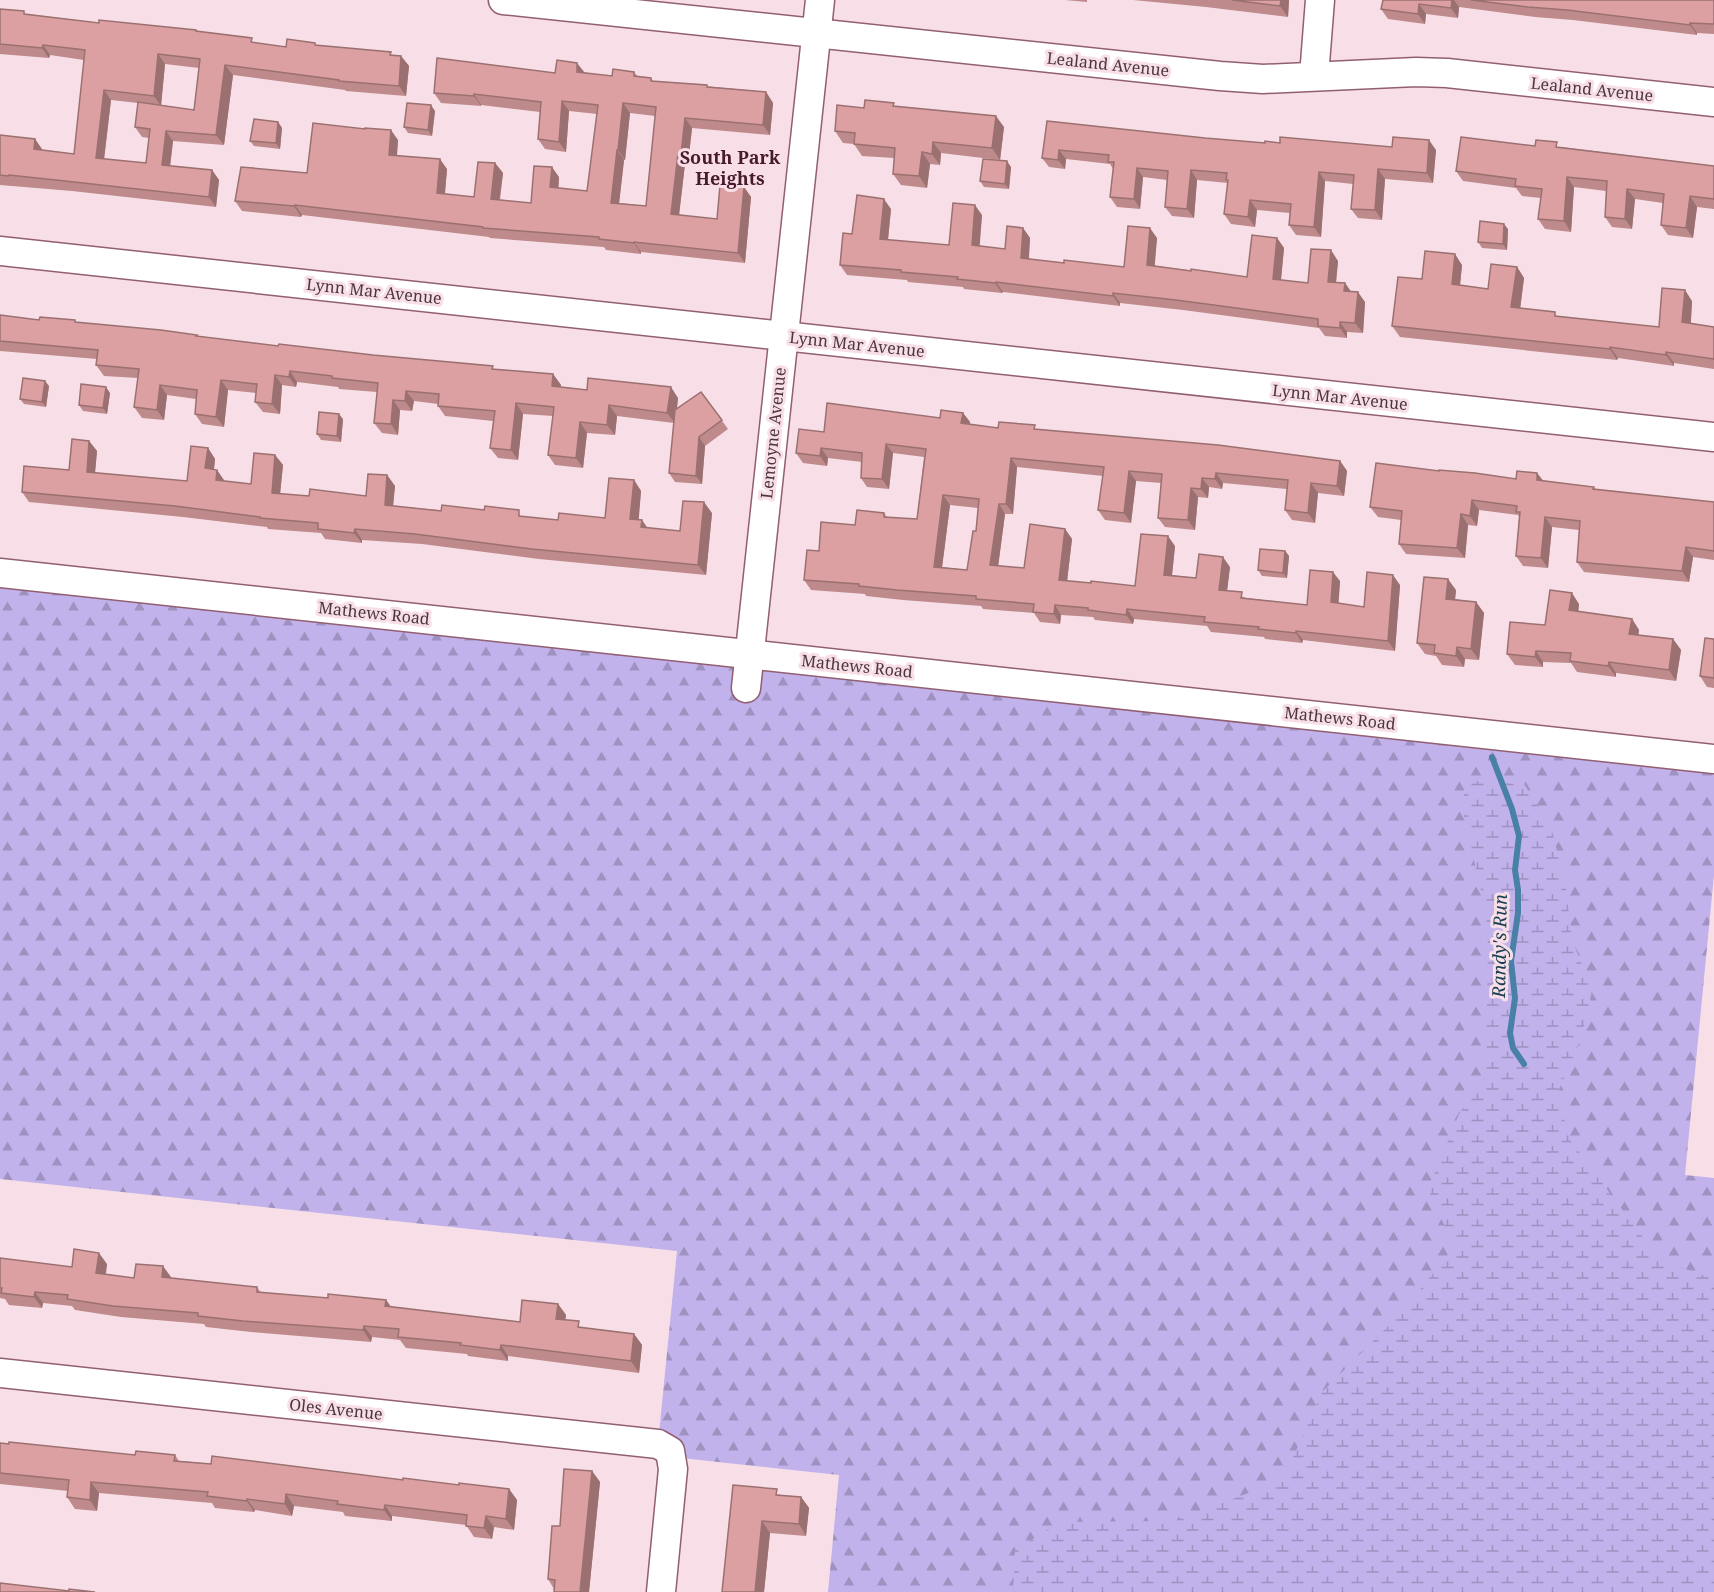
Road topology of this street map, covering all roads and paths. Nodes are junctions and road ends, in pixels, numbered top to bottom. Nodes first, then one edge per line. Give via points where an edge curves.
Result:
1 (503, 0) edge
2 (820, 0) edge
3 (1320, 0) edge
4 (816, 33) junction
5 (1314, 76) junction
6 (1714, 102) edge
7 (0, 251) edge
8 (783, 336) junction
9 (1714, 437) edge
10 (0, 573) edge
11 (749, 654) junction
12 (746, 688) dead end
13 (1714, 759) edge
14 (0, 1373) edge
15 (661, 1592) edge

1 - 4 street, Lealand Avenue
2 - 4 street, Lemoyne Avenue
3 - 5 street
4 - 5 street, Lealand Avenue via 1220,76
4 - 8 street, Lemoyne Avenue
5 - 6 street, Lealand Avenue via 1448,73
7 - 8 street, Lynn Mar Avenue
8 - 9 street, Lynn Mar Avenue
8 - 11 street, Lemoyne Avenue
10 - 11 street, Mathews Road
11 - 12 street, Lemoyne Avenue
11 - 13 street, Mathews Road
14 - 15 street, Oles Avenue via 658,1444 670,1451 674,1469

